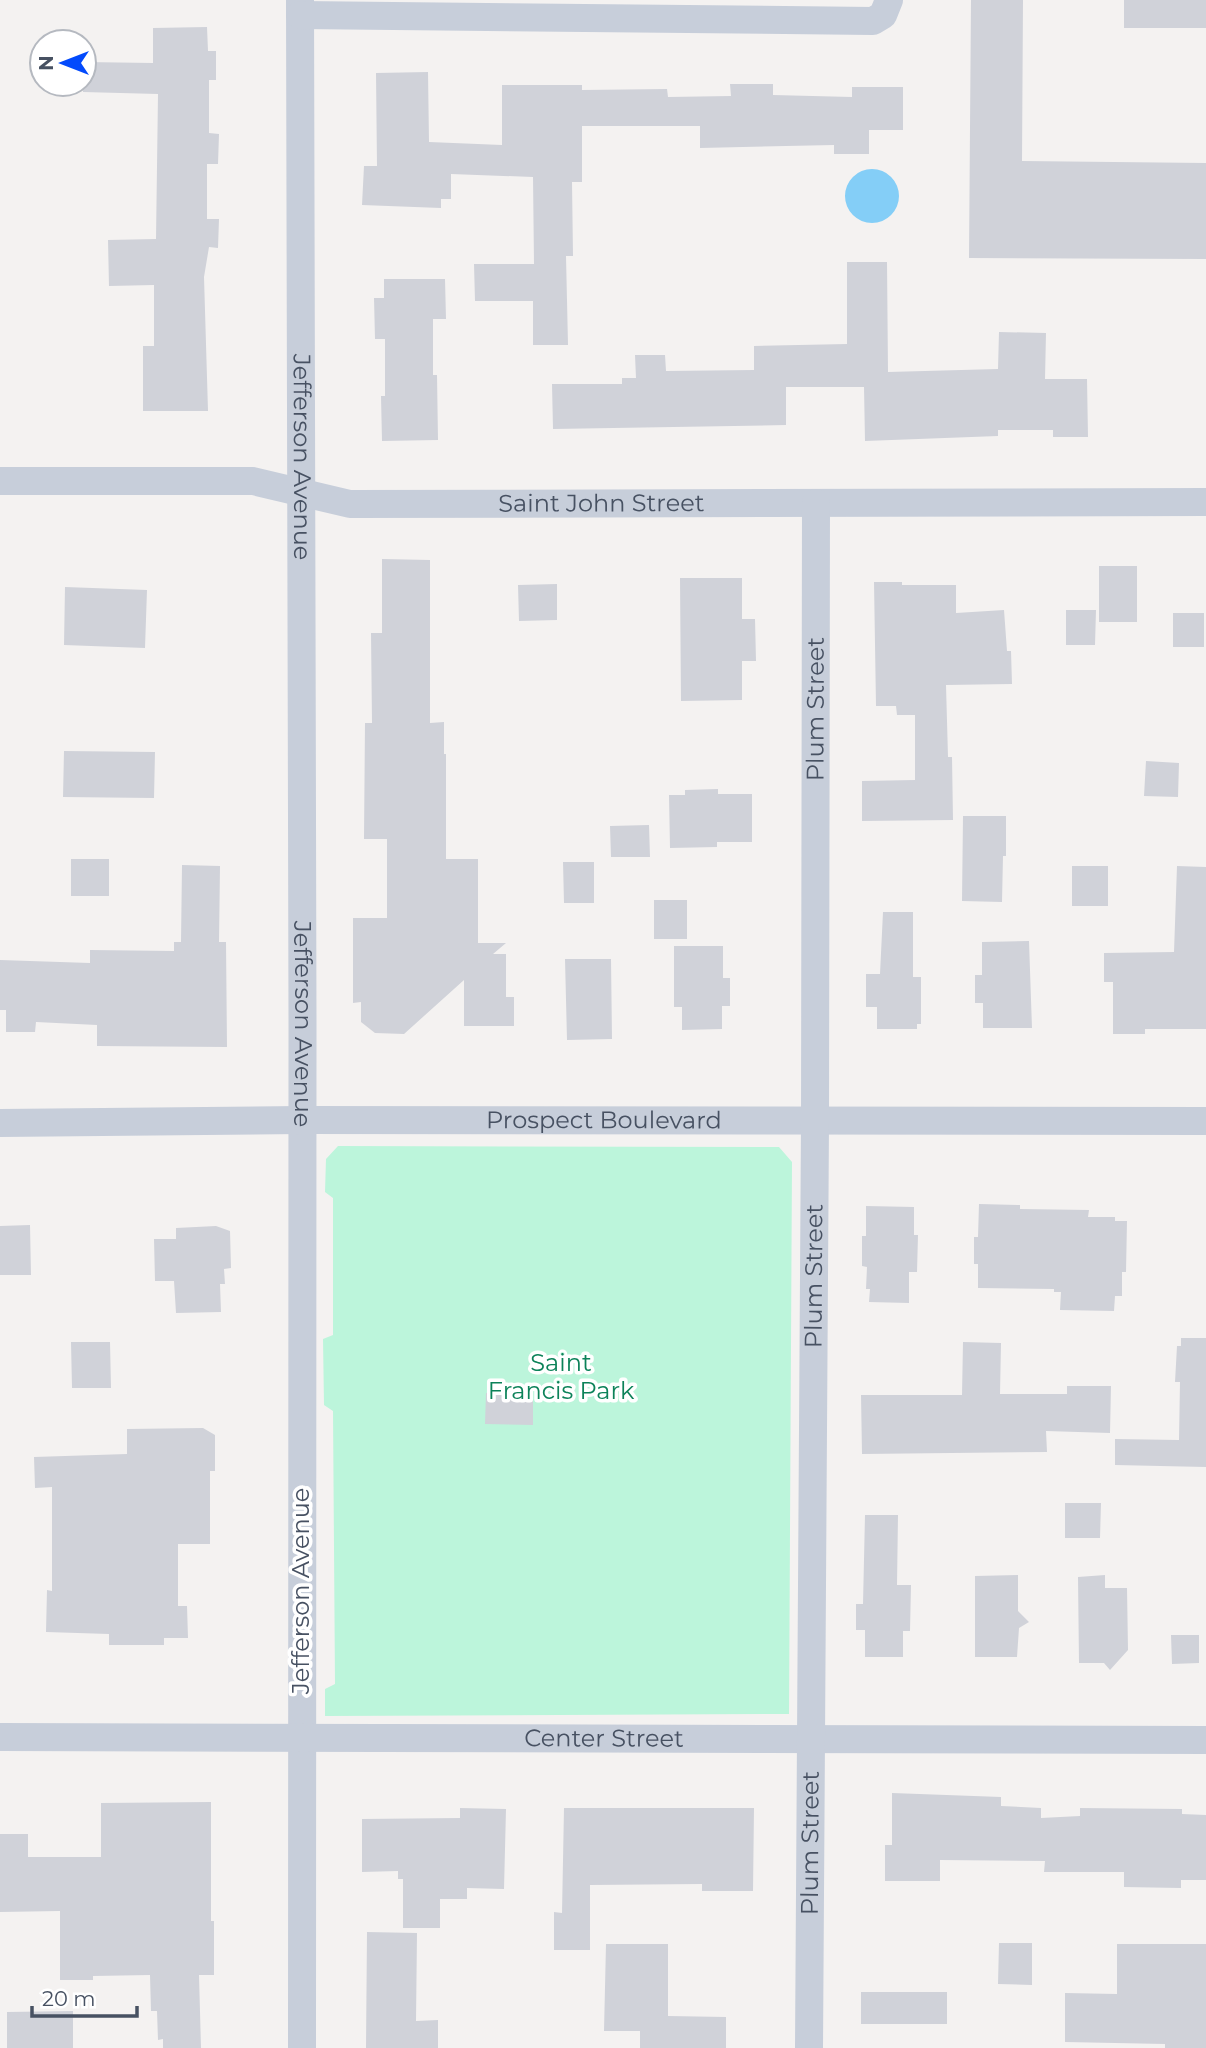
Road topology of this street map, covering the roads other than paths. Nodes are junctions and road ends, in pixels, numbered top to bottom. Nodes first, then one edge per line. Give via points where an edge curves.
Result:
1 (300, 7) edge
2 (886, 8) edge
3 (0, 481) edge
4 (303, 493) junction
5 (1206, 502) edge
6 (816, 503) junction
7 (301, 1120) junction
8 (1206, 1121) edge
9 (815, 1122) junction
10 (0, 1123) edge
11 (0, 1737) edge
12 (302, 1737) junction
13 (810, 1740) junction
14 (1206, 1740) edge
15 (302, 2048) edge
16 (809, 2048) edge

1 - 2 street via 873,21
1 - 4 street, Jefferson Avenue
3 - 4 street, Saint John Street via 253,481
4 - 6 street, Saint John Street via 350,504
4 - 7 street, Jefferson Avenue
5 - 6 street, Saint John Street
6 - 9 street, Plum Street
7 - 9 street, Prospect Boulevard
7 - 10 street, Prospect Boulevard
7 - 12 street, Jefferson Avenue
8 - 9 street, Prospect Boulevard
9 - 13 street, Plum Street
11 - 12 street, Center Street
12 - 13 street, Center Street
12 - 15 street, Jefferson Avenue
13 - 14 street, Center Street
13 - 16 street, Plum Street

